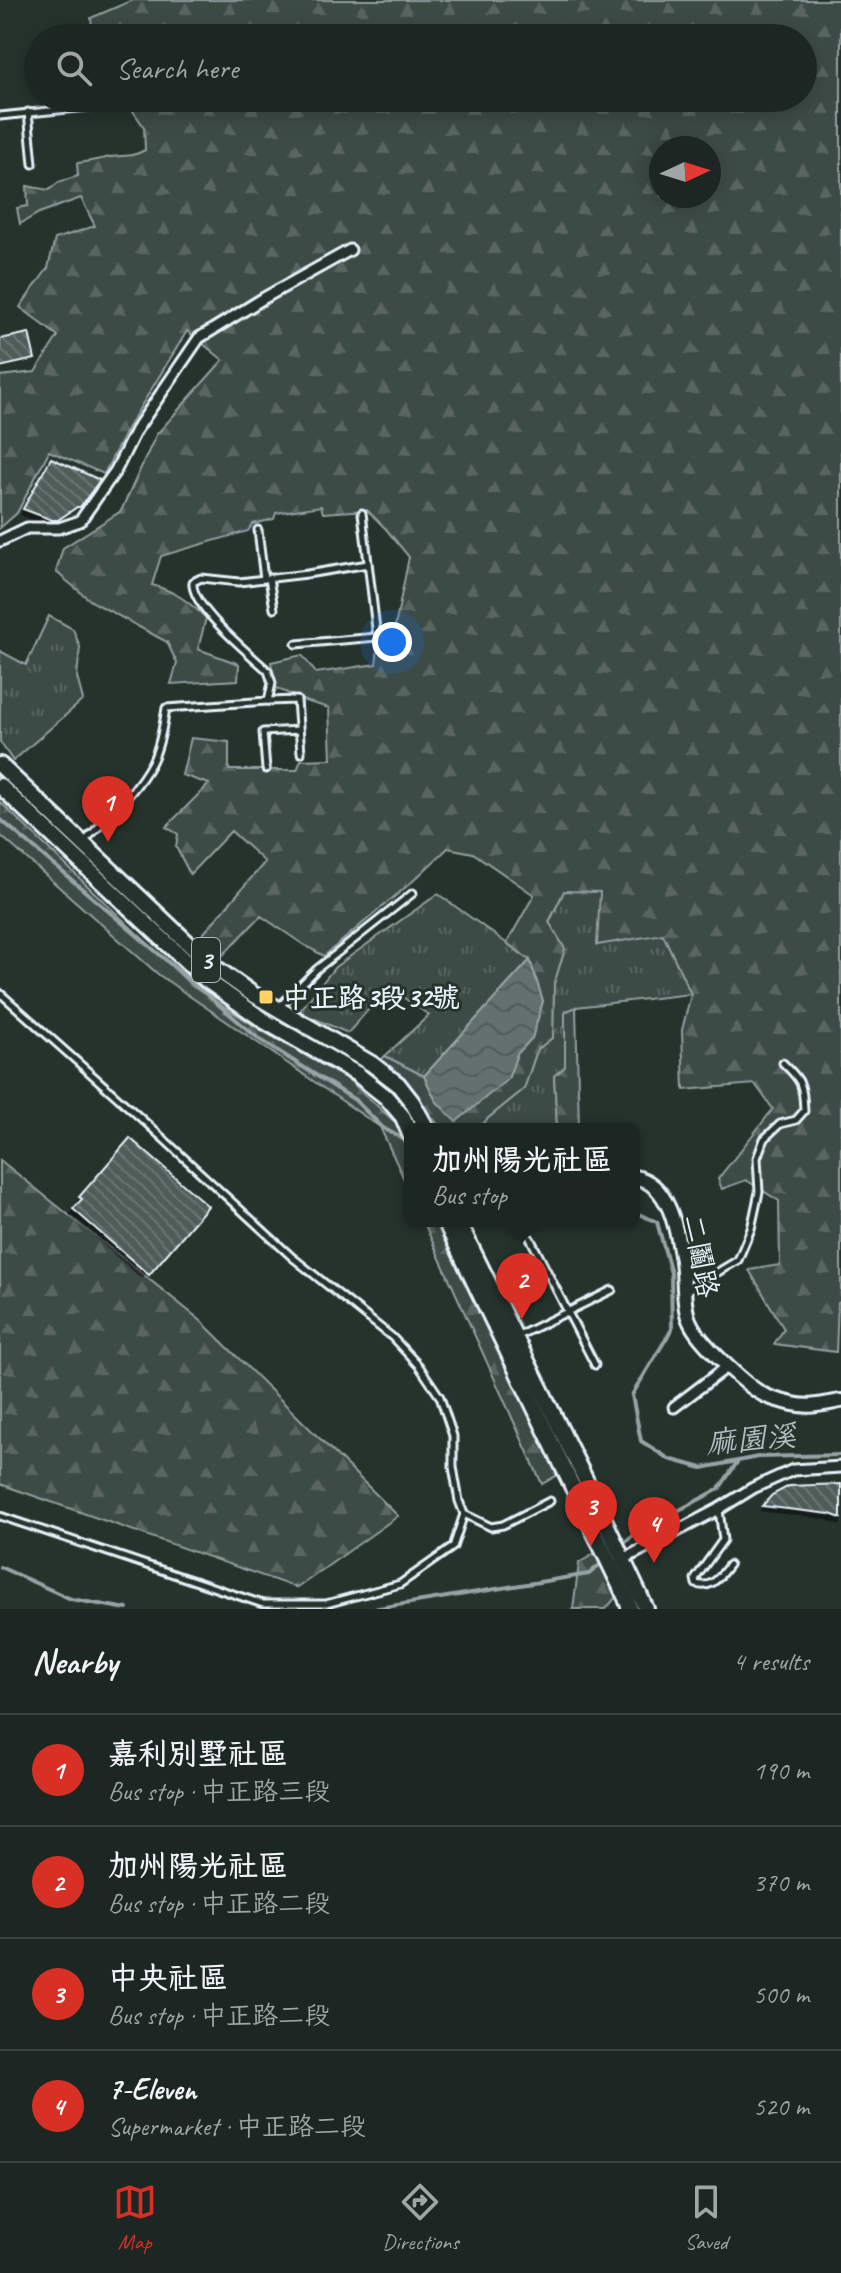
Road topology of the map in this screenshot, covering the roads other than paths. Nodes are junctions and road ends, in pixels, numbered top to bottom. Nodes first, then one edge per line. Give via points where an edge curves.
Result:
1 (28, 112) joint
2 (0, 116) edge
3 (33, 164) dead end
4 (350, 250) dead end
5 (362, 513) dead end
6 (258, 530) dead end
7 (0, 541) edge
8 (368, 564) junction
9 (267, 578) junction
10 (274, 609) dead end
11 (296, 644) dead end
12 (268, 701) junction
13 (299, 730) junction
14 (301, 753) dead end
15 (0, 765) edge
16 (266, 769) dead end
17 (0, 786) edge
18 (82, 844) junction
19 (413, 893) dead end
20 (0, 993) edge
21 (276, 1009) junction
22 (783, 1063) dead end
23 (405, 1123) edge
24 (424, 1123) edge
25 (640, 1178) edge
26 (448, 1227) edge
27 (461, 1227) edge
28 (530, 1238) dead end
29 (612, 1290) dead end
30 (685, 1291) junction
31 (568, 1311) junction
32 (515, 1337) junction
33 (595, 1365) dead end
34 (728, 1366) junction
35 (841, 1401) edge
36 (674, 1407) dead end
37 (841, 1467) edge
38 (550, 1501) dead end
39 (719, 1509) junction
40 (464, 1514) junction
41 (0, 1516) edge
42 (624, 1559) junction
43 (729, 1565) dead end
44 (610, 1566) junction
45 (630, 1609) edge
46 (646, 1609) edge

1 - 2 lane
1 - 3 lane
4 - 7 street via 199,338 80,521 59,528 27,528
5 - 8 lane
6 - 9 lane
8 - 9 lane
8 - 11 lane via 377,637
9 - 10 lane
9 - 12 lane via 201,578 192,588 208,613 268,671
12 - 13 lane via 297,700
12 - 18 lane via 166,708 152,762
13 - 14 lane
13 - 16 lane via 263,732
15 - 18 main road, 3
17 - 23 main road, 3 via 205,979 366,1082 386,1097
18 - 21 main road, 3 via 210,964
19 - 21 lane via 317,969
20 - 40 lane via 419,1366 440,1397 453,1436 453,1467
21 - 24 main road, 3 via 398,1084
22 - 30 lane via 800,1079 804,1111 764,1139 757,1158 759,1192 738,1260
25 - 30 street, 二鬮路 via 661,1192 670,1213
26 - 44 main road
27 - 32 main road
28 - 31 lane
29 - 31 lane
30 - 34 street, 二鬮路 via 689,1322
31 - 32 lane
31 - 33 lane
32 - 42 main road
34 - 35 street, 二鬮路 via 764,1395 794,1405
34 - 36 street
37 - 39 street via 793,1470
38 - 40 lane via 491,1527
39 - 42 street
39 - 43 lane via 723,1540 696,1584 714,1584
40 - 41 lane via 453,1547 400,1584 326,1604 263,1604
42 - 44 street
42 - 46 main road
44 - 45 main road

